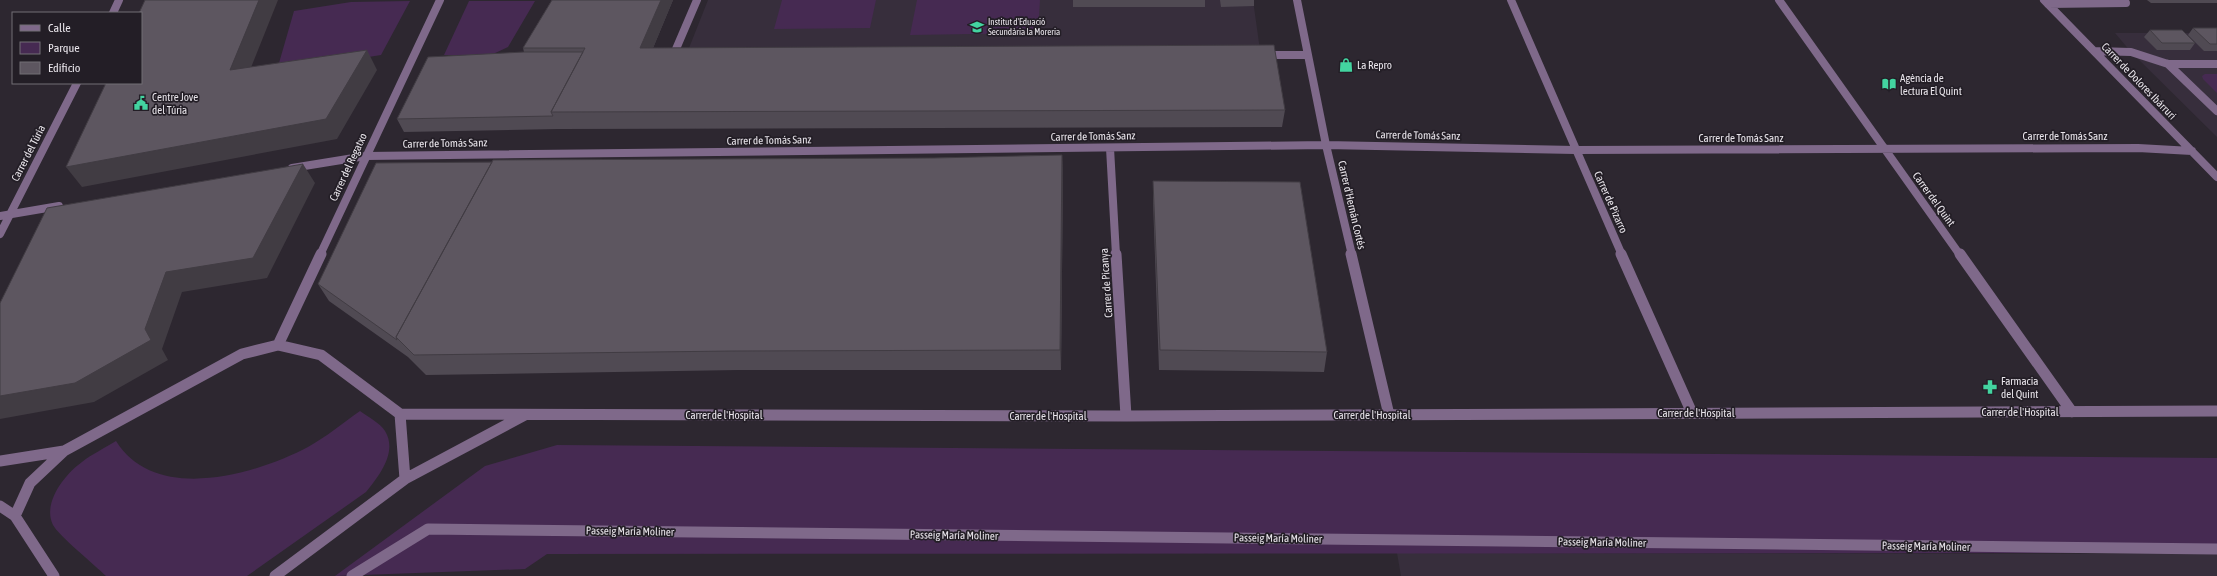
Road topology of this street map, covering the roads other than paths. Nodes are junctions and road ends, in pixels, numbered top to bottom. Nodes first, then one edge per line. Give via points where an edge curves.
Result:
1 (119, 0) edge
2 (440, 0) edge
3 (697, 0) edge
4 (1297, 0) edge
5 (1511, 0) edge
6 (1779, 0) edge
7 (2046, 2) edge
8 (2126, 3) dead end
9 (113, 12) edge
10 (2094, 50) junction
11 (1252, 55) edge
12 (1308, 55) junction
13 (689, 56) edge
14 (2168, 64) junction
15 (2217, 64) edge
16 (76, 84) edge
17 (2217, 111) edge
18 (1326, 145) junction
19 (1110, 148) junction
20 (1575, 150) junction
21 (1884, 150) junction
22 (2192, 151) junction
23 (366, 156) junction
24 (279, 170) edge
25 (2217, 177) edge
26 (66, 205) edge
27 (11, 214) junction
28 (0, 216) edge
29 (0, 234) edge
30 (278, 345) junction
31 (2217, 411) edge
32 (2072, 412) junction
33 (1692, 413) junction
34 (400, 414) junction
35 (527, 414) junction
36 (1389, 415) junction
37 (1126, 416) junction
38 (64, 452) junction
39 (0, 461) edge
40 (405, 479) junction
41 (0, 506) edge
42 (15, 516) junction
43 (2217, 549) edge
44 (54, 576) edge
45 (275, 576) edge
46 (352, 576) edge

1 - 9 street
2 - 23 street, Carrer del Regatxo
3 - 13 street via 673,56
4 - 12 street, Carrer d'Hernán Cortés
5 - 20 street, Carrer de Pizarro
6 - 21 street, Carrer del Quint
7 - 8 street
7 - 10 street, Carrer de Dolores Ibárruri
10 - 14 street via 2131,52
10 - 22 street, Carrer de Dolores Ibárruri
11 - 12 street
12 - 18 street, Carrer d'Hernán Cortés
14 - 15 street
14 - 17 street
16 - 27 street, Carrer del Túria
18 - 19 street, Carrer de Tomás Sanz
18 - 20 street, Carrer de Tomás Sanz
18 - 36 street, Carrer d'Hernán Cortés
19 - 23 street, Carrer de Tomás Sanz
19 - 37 street, Carrer de Picanya
20 - 21 street, Carrer de Tomás Sanz
20 - 33 street, Carrer de Pizarro
21 - 22 street, Carrer de Tomás Sanz via 2138,148
21 - 32 street, Carrer del Quint
22 - 25 street, Carrer de Dolores Ibárruri
23 - 24 street, Carrer de Tomás Sanz
23 - 30 street, Carrer del Regatxo
26 - 27 street
27 - 28 street
27 - 29 street, Carrer del Túria
30 - 34 street via 321,355
30 - 38 street via 242,354
31 - 32 street, Carrer de l'Hospital
32 - 33 street, Carrer de l'Hospital
33 - 36 street, Carrer de l'Hospital
34 - 35 street, Carrer de l'Hospital
34 - 40 street
35 - 37 street, Carrer de l'Hospital
35 - 40 street, Carrer de l'Hospital
36 - 37 street, Carrer de l'Hospital
38 - 39 street
38 - 42 street via 30,483
40 - 45 street, Carrer de l'Hospital
41 - 42 street
42 - 44 street
43 - 46 street, Passeig María Moliner via 428,529

